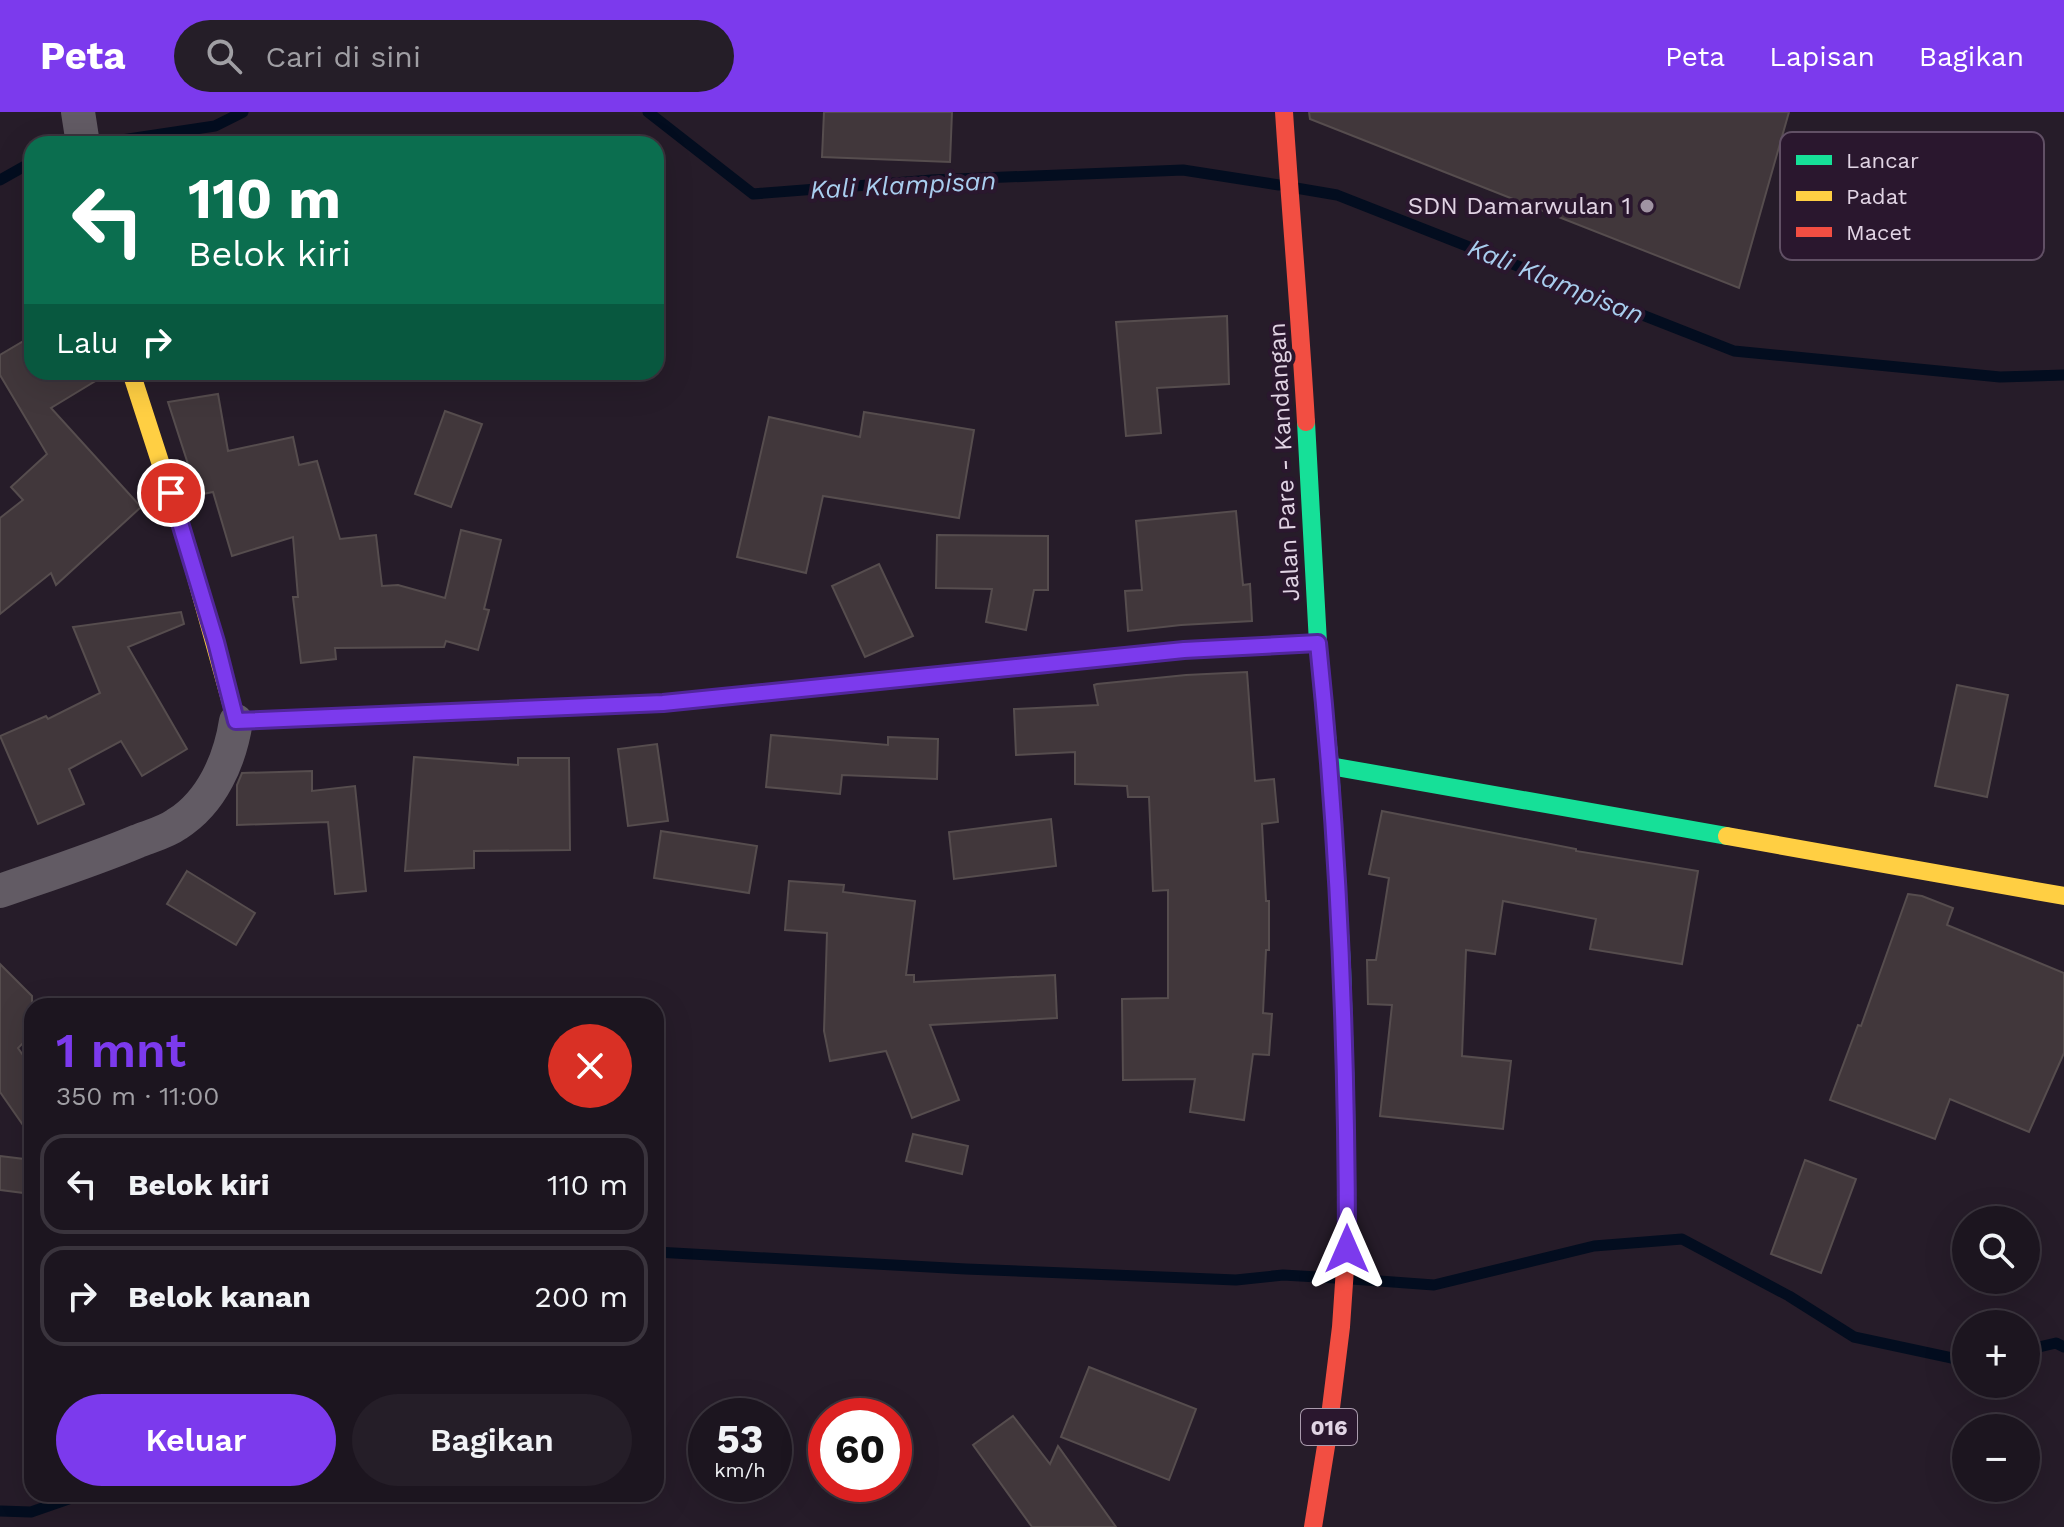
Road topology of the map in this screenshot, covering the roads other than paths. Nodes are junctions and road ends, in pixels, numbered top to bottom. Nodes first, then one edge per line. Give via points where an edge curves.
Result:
1 (1284, 112) edge
2 (134, 380) edge
3 (1318, 643) junction
4 (236, 721) junction
5 (1330, 766) junction
6 (0, 891) edge
7 (2064, 896) edge
8 (1313, 1527) edge

1 - 3 street, Jalan Pare - Kandangan / 016
2 - 4 street
3 - 4 street via 1184,650 663,703
3 - 5 street, Jalan Pare - Kandangan / 016
4 - 6 street via 228,759 216,782 177,824
5 - 7 street
5 - 8 street, Jalan Pare - Kandangan / 016 via 1342,967 1347,1249

